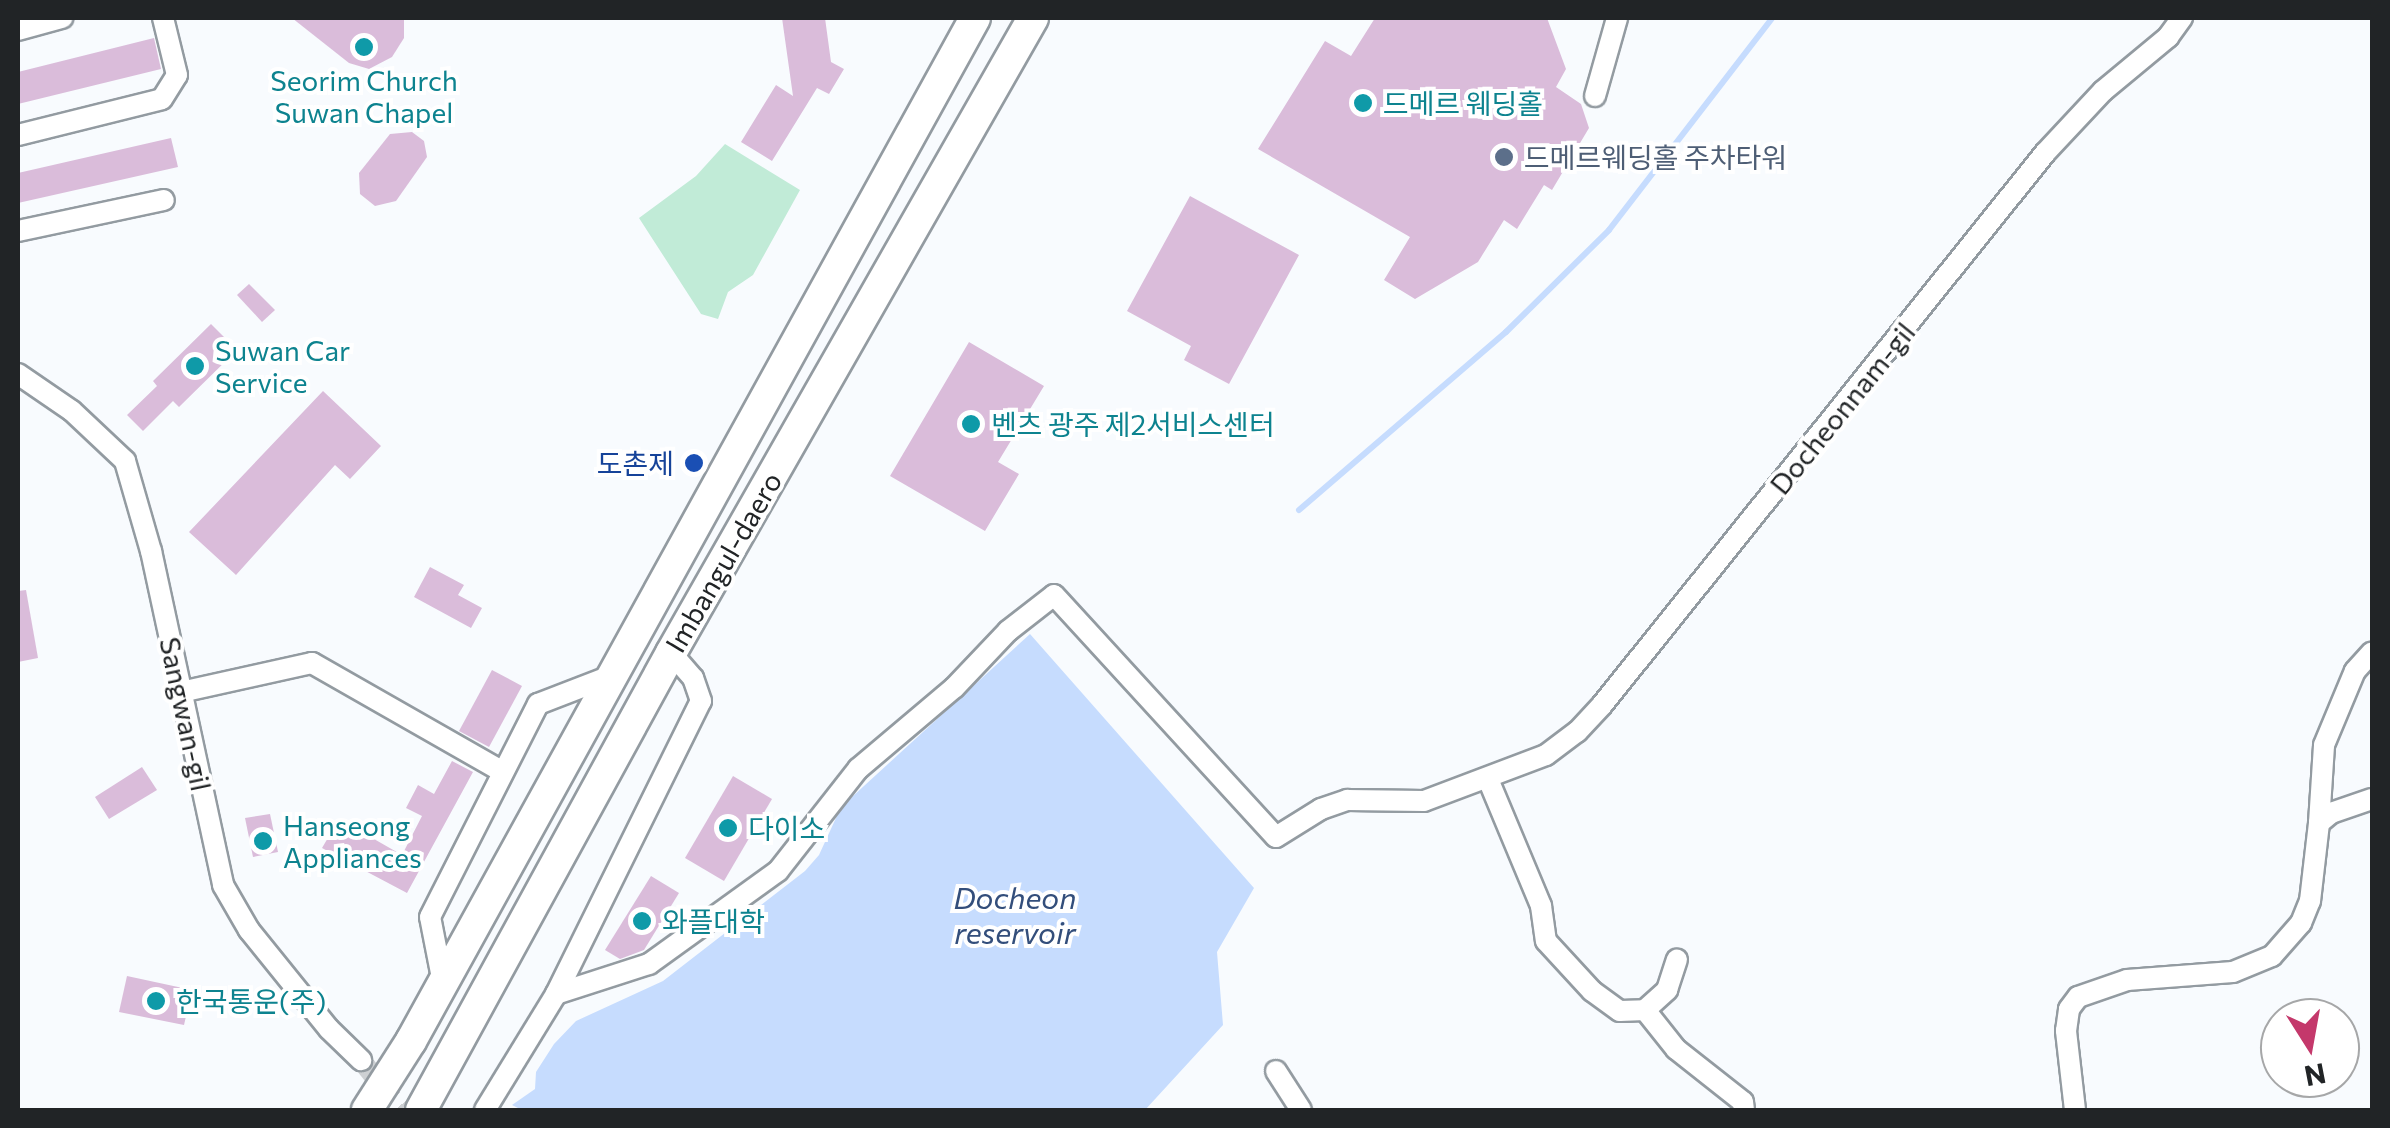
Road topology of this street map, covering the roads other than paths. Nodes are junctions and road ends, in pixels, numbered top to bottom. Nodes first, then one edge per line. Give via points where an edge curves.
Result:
1 (62, 18) edge
2 (163, 18) edge
3 (975, 18) edge
4 (1033, 18) edge
5 (1617, 18) edge
6 (2182, 18) edge
7 (18, 30) edge
8 (1595, 96) dead end
9 (18, 135) edge
10 (164, 200) dead end
11 (18, 230) edge
12 (18, 374) edge
13 (2372, 652) edge
14 (671, 653) junction
15 (613, 675) junction
16 (181, 692) junction
17 (504, 772) junction
18 (1488, 780) junction
19 (2372, 799) edge
20 (2320, 823) junction
21 (1677, 960) dead end
22 (443, 983) junction
23 (556, 994) junction
24 (1645, 1010) junction
25 (361, 1060) tunnel mouth
26 (1276, 1070) dead end
27 (367, 1110) edge
28 (420, 1110) edge
29 (485, 1110) edge
30 (1301, 1110) edge
31 (1744, 1110) edge
32 (2075, 1110) edge

1 - 7 street
2 - 9 street via 177,75 162,99
3 - 15 main road, Imbangul-daero
4 - 14 main road, Imbangul-daero
5 - 8 street
6 - 18 street, Docheonnam-gil via 2045,153 1602,705 1546,755
10 - 11 street
12 - 16 street, Sangwan-gil via 72,411 125,461
13 - 20 street via 2355,672 2324,745
14 - 23 street via 694,678 701,702
14 - 28 main road, Imbangul-daero
15 - 17 street via 538,704
15 - 22 main road, Imbangul-daero
16 - 17 street via 312,662
16 - 25 street, Sangwan-gil via 233,908
17 - 22 street via 430,917
18 - 23 street, Docheonnam-gil via 1424,801 1347,800 1320,808 1276,837 1054,596 858,769 778,871 649,964
18 - 24 street via 1541,906 1546,941 1608,1006
19 - 20 street
20 - 32 street via 2310,901 2302,923 2272,956 2233,972 2128,980 2078,996 2066,1030
21 - 24 street via 1667,990
22 - 27 main road, Imbangul-daero
23 - 29 street
24 - 31 street via 1676,1049 1744,1102
26 - 30 street

